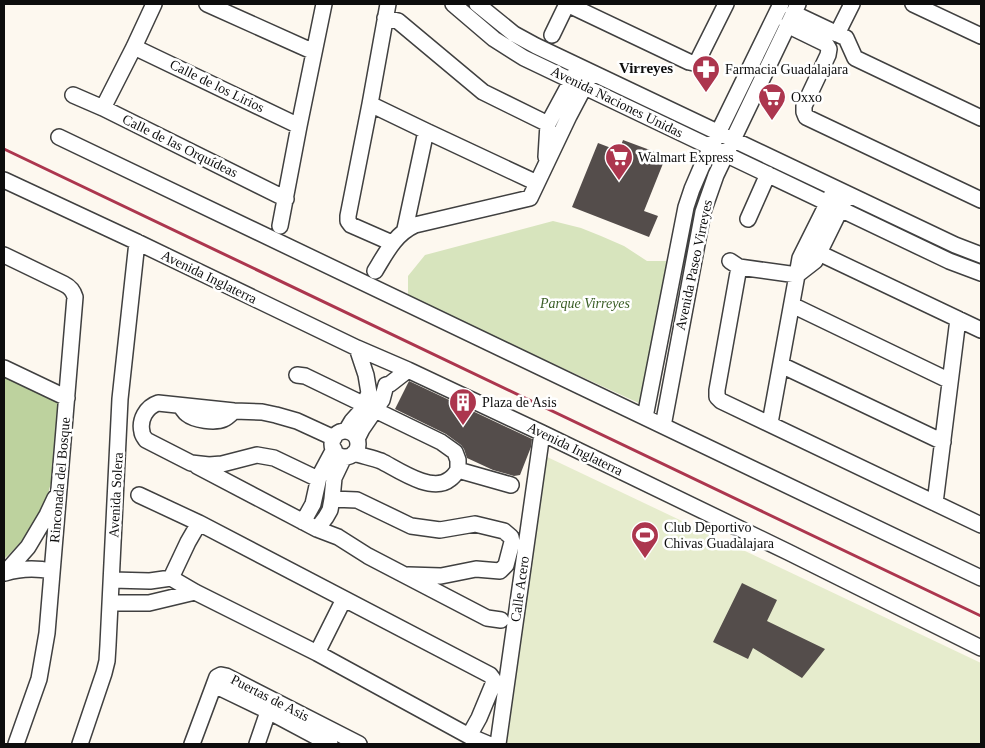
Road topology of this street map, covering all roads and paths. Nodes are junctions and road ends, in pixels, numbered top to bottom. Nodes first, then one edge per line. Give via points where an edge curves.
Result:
1 (154, 4) edge
2 (207, 4) edge
3 (324, 4) edge
4 (452, 4) edge
5 (567, 4) edge
6 (726, 4) edge
7 (781, 4) edge
8 (852, 4) edge
9 (913, 4) edge
10 (483, 6) edge
11 (386, 11) edge
12 (792, 16) edge
13 (475, 23) junction
14 (837, 34) junction
15 (552, 35) dead end
16 (981, 36) edge
17 (134, 47) junction
18 (314, 52) junction
19 (585, 69) junction
20 (578, 84) junction
21 (73, 95) dead end
22 (370, 104) junction
23 (102, 108) junction
24 (981, 118) edge
25 (548, 124) junction
26 (299, 126) junction
27 (426, 132) junction
28 (718, 132) junction
29 (59, 137) dead end
30 (733, 140) junction
31 (711, 147) junction
32 (726, 154) junction
33 (545, 167) junction
34 (768, 174) junction
35 (4, 180) edge
36 (537, 184) junction
37 (842, 191) junction
38 (286, 199) junction
39 (981, 200) edge
40 (834, 206) junction
41 (748, 219) dead end
42 (280, 226) dead end
43 (405, 229) junction
44 (136, 242) junction
45 (392, 243) junction
46 (819, 253) junction
47 (4, 254) edge
48 (981, 255) edge
49 (375, 271) dead end
50 (981, 273) edge
51 (797, 275) junction
52 (670, 289) junction
53 (688, 292) junction
54 (792, 305) junction
55 (958, 319) junction
56 (981, 330) edge
57 (357, 348) junction
58 (781, 365) junction
59 (4, 368) edge
60 (408, 370) junction
61 (297, 375) dead end
62 (366, 378) junction
63 (950, 381) junction
64 (386, 385) junction
65 (67, 398) junction
66 (370, 407) junction
67 (645, 417) junction
68 (770, 423) junction
69 (663, 426) junction
70 (542, 433) junction
71 (942, 442) junction
72 (345, 445) junction
73 (240, 460) junction
74 (191, 463) junction
75 (458, 470) junction
76 (318, 480) junction
77 (231, 484) junction
78 (59, 485) junction
79 (512, 485) dead end
80 (139, 495) dead end
81 (332, 499) junction
82 (935, 502) junction
83 (303, 522) junction
84 (199, 524) junction
85 (981, 525) edge
86 (317, 529) junction
87 (52, 571) junction
88 (4, 573) edge
89 (453, 574) junction
90 (404, 575) junction
91 (171, 578) junction
92 (981, 578) edge
93 (112, 580) junction
94 (195, 592) junction
95 (449, 598) junction
96 (344, 599) junction
97 (111, 603) junction
98 (502, 620) dead end
99 (981, 648) edge
100 (317, 653) junction
101 (270, 705) junction
102 (469, 736) junction
103 (327, 740) edge
104 (16, 744) edge
105 (80, 744) edge
106 (192, 744) edge
107 (257, 744) edge
108 (359, 744) edge
109 (488, 744) edge
110 (498, 744) edge

1 - 17 street
2 - 18 street
3 - 18 street
4 - 13 street, Avenida Naciones Unidas
5 - 6 street via 694,63
5 - 15 street
7 - 28 street, Avenida Paseo Virreyes
8 - 14 street
9 - 16 street
10 - 13 street
10 - 19 street, Avenida Naciones Unidas via 514,34
11 - 22 street
11 - 25 street via 482,92
12 - 14 street
12 - 30 street, Avenida Paseo Virreyes
12 - 39 street via 829,48 804,106 806,117
13 - 20 street, Avenida Naciones Unidas via 524,58
14 - 24 street via 846,38 855,58
17 - 23 street
17 - 26 street, Calle de los Lirios
18 - 26 street
19 - 20 street
19 - 28 street, Avenida Naciones Unidas
20 - 25 street
20 - 31 street, Avenida Naciones Unidas
20 - 33 street via 569,116
21 - 23 street, Calle de las Orquídeas
22 - 27 street
22 - 45 street via 348,221
23 - 38 street, Calle de las Orquídeas
25 - 33 street
26 - 38 street
27 - 36 street
27 - 43 street
28 - 30 street, Avenida Naciones Unidas
28 - 31 street, Avenida Paseo Virreyes
29 - 67 street
30 - 32 street, Avenida Paseo Virreyes
30 - 37 street, Avenida Naciones Unidas
31 - 32 street, Avenida Naciones Unidas
31 - 52 street, Avenida Paseo Virreyes via 686,207
32 - 34 street, Avenida Naciones Unidas
32 - 53 street, Avenida Paseo Virreyes via 703,212
33 - 36 street
34 - 40 street, Avenida Naciones Unidas
34 - 41 street
35 - 44 street, Avenida Inglaterra
36 - 43 street via 530,198
37 - 40 street
37 - 48 street, Avenida Naciones Unidas
38 - 42 street
40 - 46 street
40 - 50 street, Avenida Naciones Unidas
40 - 51 street via 800,258
43 - 45 street
44 - 57 street, Avenida Inglaterra
44 - 93 street, Avenida Solera via 120,399
45 - 49 street
46 - 51 street via 815,261
46 - 55 street
47 - 65 street, Rinconada del Bosque via 73,291
51 - 54 street
51 - 68 street via 734,264 717,396 721,401
52 - 53 street
52 - 67 street, Avenida Paseo Virreyes
53 - 69 street, Avenida Paseo Virreyes
54 - 58 street
54 - 63 street
55 - 56 street
55 - 63 street
57 - 60 street, Avenida Inglaterra
57 - 62 street
58 - 68 street
58 - 71 street
59 - 65 street
60 - 64 street
60 - 70 street, Avenida Inglaterra
61 - 66 street
62 - 64 street
62 - 66 street
63 - 71 street
64 - 66 street via 382,400
65 - 78 street, Rinconada del Bosque
66 - 72 street via 352,421
66 - 75 street via 455,452
67 - 69 street
68 - 82 street
69 - 92 street
70 - 99 street, Avenida Inglaterra
70 - 110 street, Calle Acero
71 - 82 street
72 - 74 street via 276,414 234,411 217,421 186,414 180,406 152,405 142,420 146,440
72 - 75 street via 425,482 449,480
72 - 76 street
72 - 81 street via 334,478
73 - 74 street via 209,465
73 - 76 street via 257,455 274,458
73 - 77 street
74 - 77 street
75 - 79 street
76 - 83 street via 313,504
77 - 83 street
78 - 87 street, Rinconada del Bosque
78 - 88 street via 47,515 28,547
80 - 84 street
81 - 86 street via 329,513
81 - 89 street via 357,500 417,528 445,529 474,524 504,531 511,537 506,565 500,571 476,569
82 - 85 street
83 - 86 street
84 - 91 street
84 - 96 street
86 - 90 street via 338,537
87 - 88 street via 23,568
87 - 104 street, Rinconada del Bosque via 40,671
89 - 90 street
89 - 95 street
90 - 95 street
91 - 93 street
91 - 94 street
93 - 97 street, Avenida Solera
94 - 97 street via 149,603
94 - 100 street
95 - 98 street via 487,618
96 - 100 street
96 - 102 street via 490,675 494,682
97 - 105 street, Avenida Solera via 107,661
100 - 102 street
101 - 103 street, Puertas de Asis
101 - 106 street, Puertas de Asis via 214,685
101 - 107 street
102 - 109 street
103 - 108 street, Puertas de Asis

